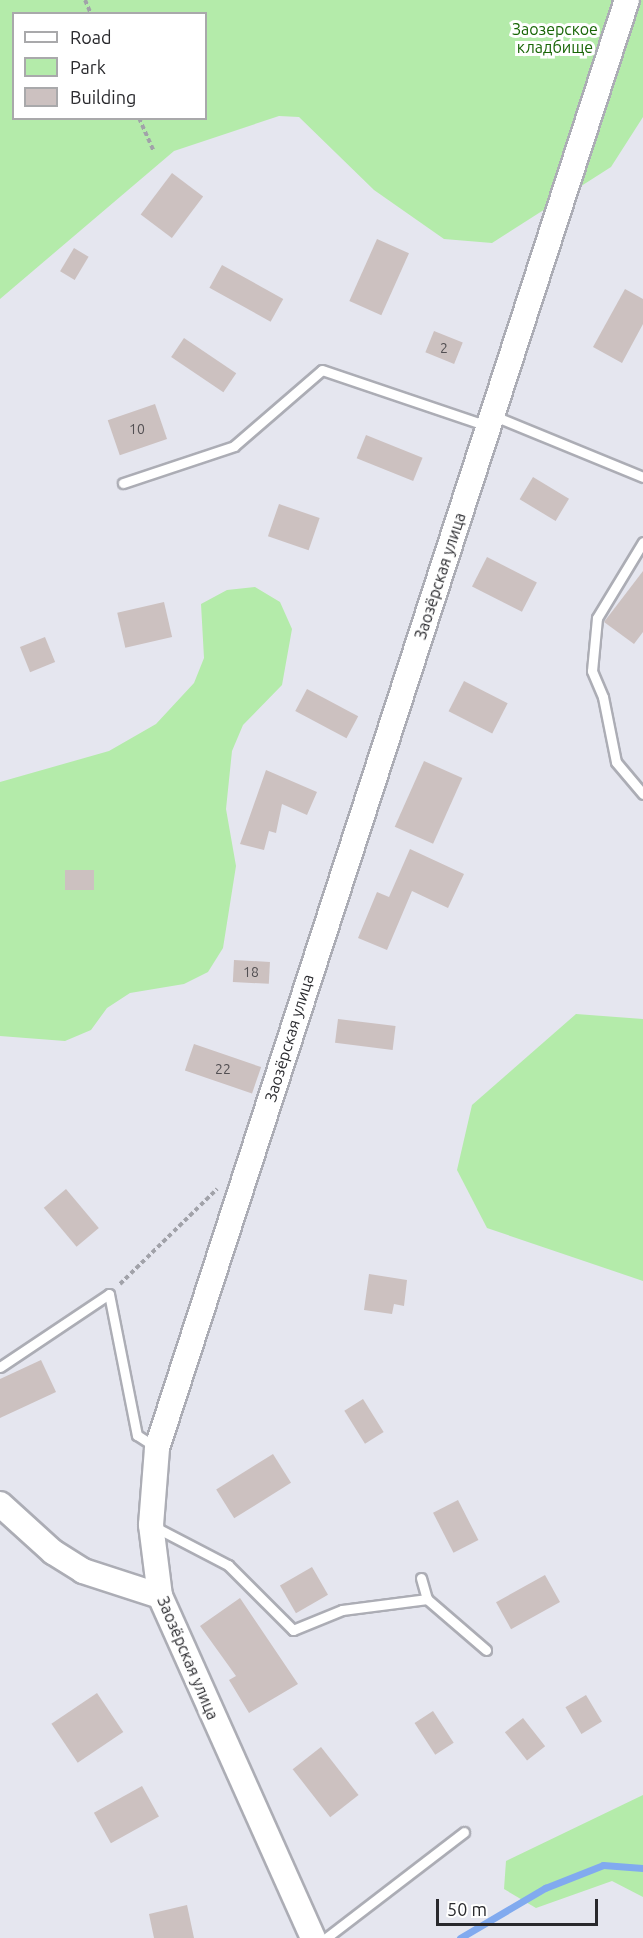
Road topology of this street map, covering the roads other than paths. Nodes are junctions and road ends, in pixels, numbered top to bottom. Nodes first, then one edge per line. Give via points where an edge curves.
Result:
1 (627, 0) edge
2 (491, 421) junction
3 (643, 477) edge
4 (123, 483) dead end
5 (643, 542) edge
6 (643, 794) edge
7 (0, 1367) edge
8 (157, 1448) junction
9 (0, 1504) edge
10 (151, 1525) junction
11 (422, 1578) dead end
12 (160, 1596) junction
13 (427, 1599) junction
14 (486, 1650) dead end
15 (464, 1832) dead end
16 (313, 1938) edge
17 (326, 1938) edge

1 - 2 street, Заозёрская улица via 588,132
2 - 3 lane
2 - 4 lane via 322,370 234,446
2 - 8 street, Заозёрская улица
5 - 6 lane via 597,618 592,671 603,697 616,762
7 - 8 lane via 109,1294 137,1435
8 - 10 street, Заозёрская улица
9 - 12 street via 83,1571
10 - 12 street, Заозёрская улица
10 - 13 lane via 228,1565 293,1630 342,1610
11 - 13 lane
12 - 16 street, Заозёрская улица
13 - 14 lane
15 - 17 lane

